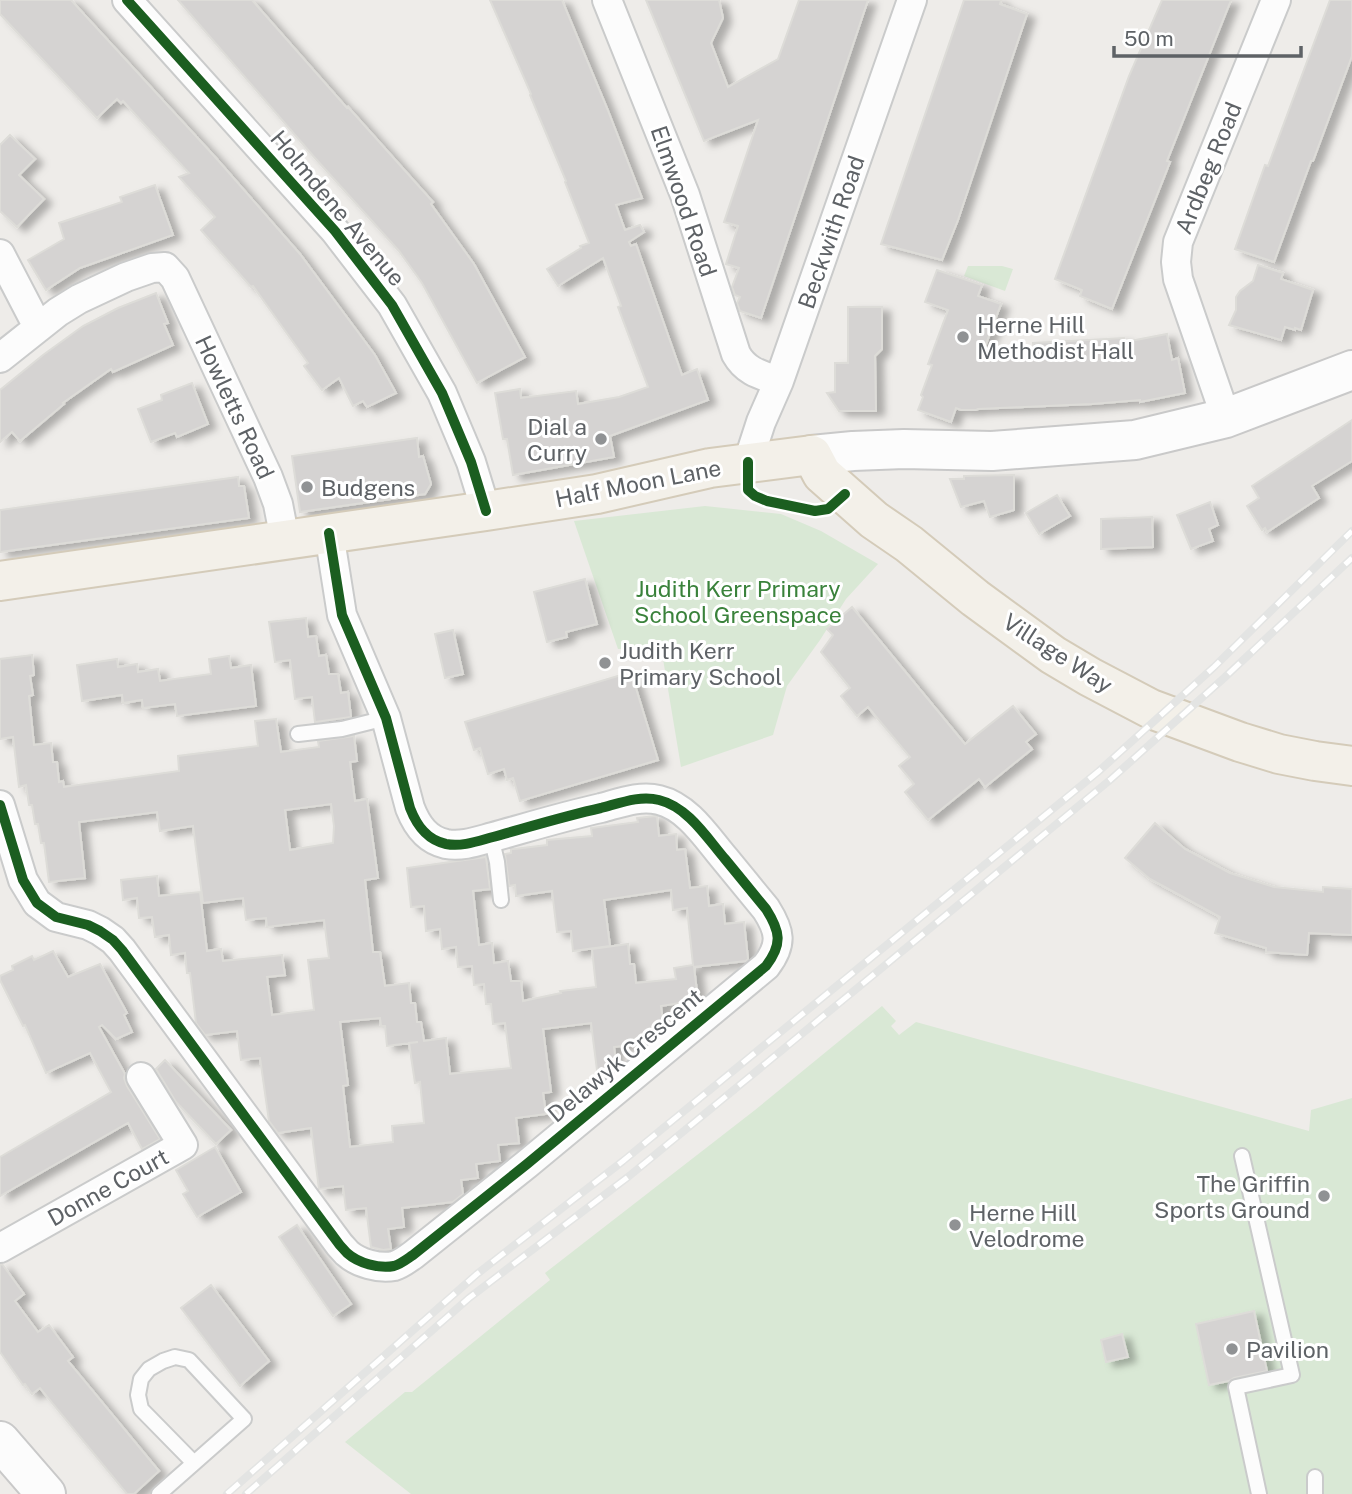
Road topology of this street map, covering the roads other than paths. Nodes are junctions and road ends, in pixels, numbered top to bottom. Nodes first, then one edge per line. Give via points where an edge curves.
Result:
1 (127, 0) edge
2 (607, 0) edge
3 (912, 0) edge
4 (1276, 0) edge
5 (0, 254) edge
6 (38, 327) junction
7 (0, 358) edge
8 (1352, 370) edge
9 (779, 381) junction
10 (1226, 418) junction
11 (812, 455) junction
12 (748, 462) junction
13 (486, 511) junction
14 (330, 533) junction
15 (285, 540) junction
16 (0, 581) edge
17 (386, 718) junction
18 (298, 734) dead end
19 (1352, 766) edge
20 (0, 805) edge
21 (491, 837) junction
22 (501, 900) dead end
23 (141, 1077) dead end
24 (1242, 1156) dead end
25 (0, 1248) edge
26 (0, 1441) edge
27 (194, 1463) junction
28 (1315, 1477) dead end
29 (46, 1494) edge
30 (159, 1494) edge
31 (1259, 1494) edge
32 (1315, 1494) edge

1 - 13 street, Holmdene Avenue via 335,231 392,305 443,393
2 - 9 street, Elmwood Road via 685,195 736,354 748,369
3 - 9 street, Beckwith Road
4 - 10 street, Ardbeg Road via 1176,252 1178,278
5 - 6 street
6 - 7 street
6 - 15 street, Howletts Road via 79,299 126,277 165,267 175,278 268,477
8 - 10 street, Half Moon Lane
9 - 12 street, Beckwith Road
10 - 11 street, Half Moon Lane via 1135,440 992,451 904,449
11 - 12 main road, Half Moon Lane
11 - 19 main road, Village Way via 822,474 874,520 1053,655 1090,677 1151,709 1240,742 1279,754
12 - 13 main road, Half Moon Lane via 597,494
13 - 14 main road, Half Moon Lane
14 - 15 main road, Half Moon Lane
14 - 17 street, Delawyk Crescent via 342,615
15 - 16 main road, Half Moon Lane
17 - 18 lane
17 - 21 street, Delawyk Crescent via 410,808 422,830 446,844
20 - 21 street, Delawyk Crescent via 23,880 37,903 55,917 88,925 113,940 332,1236 357,1260 381,1266 403,1262 478,1204 766,967 778,946 775,923 766,909 695,822 670,804 636,799
21 - 22 lane
23 - 25 street, Donne Court via 183,1145
24 - 31 lane via 1292,1375 1236,1387
26 - 29 street
27 - 27 lane via 244,1419 189,1360 174,1357 149,1369 138,1395 141,1409
27 - 30 lane
28 - 32 lane

